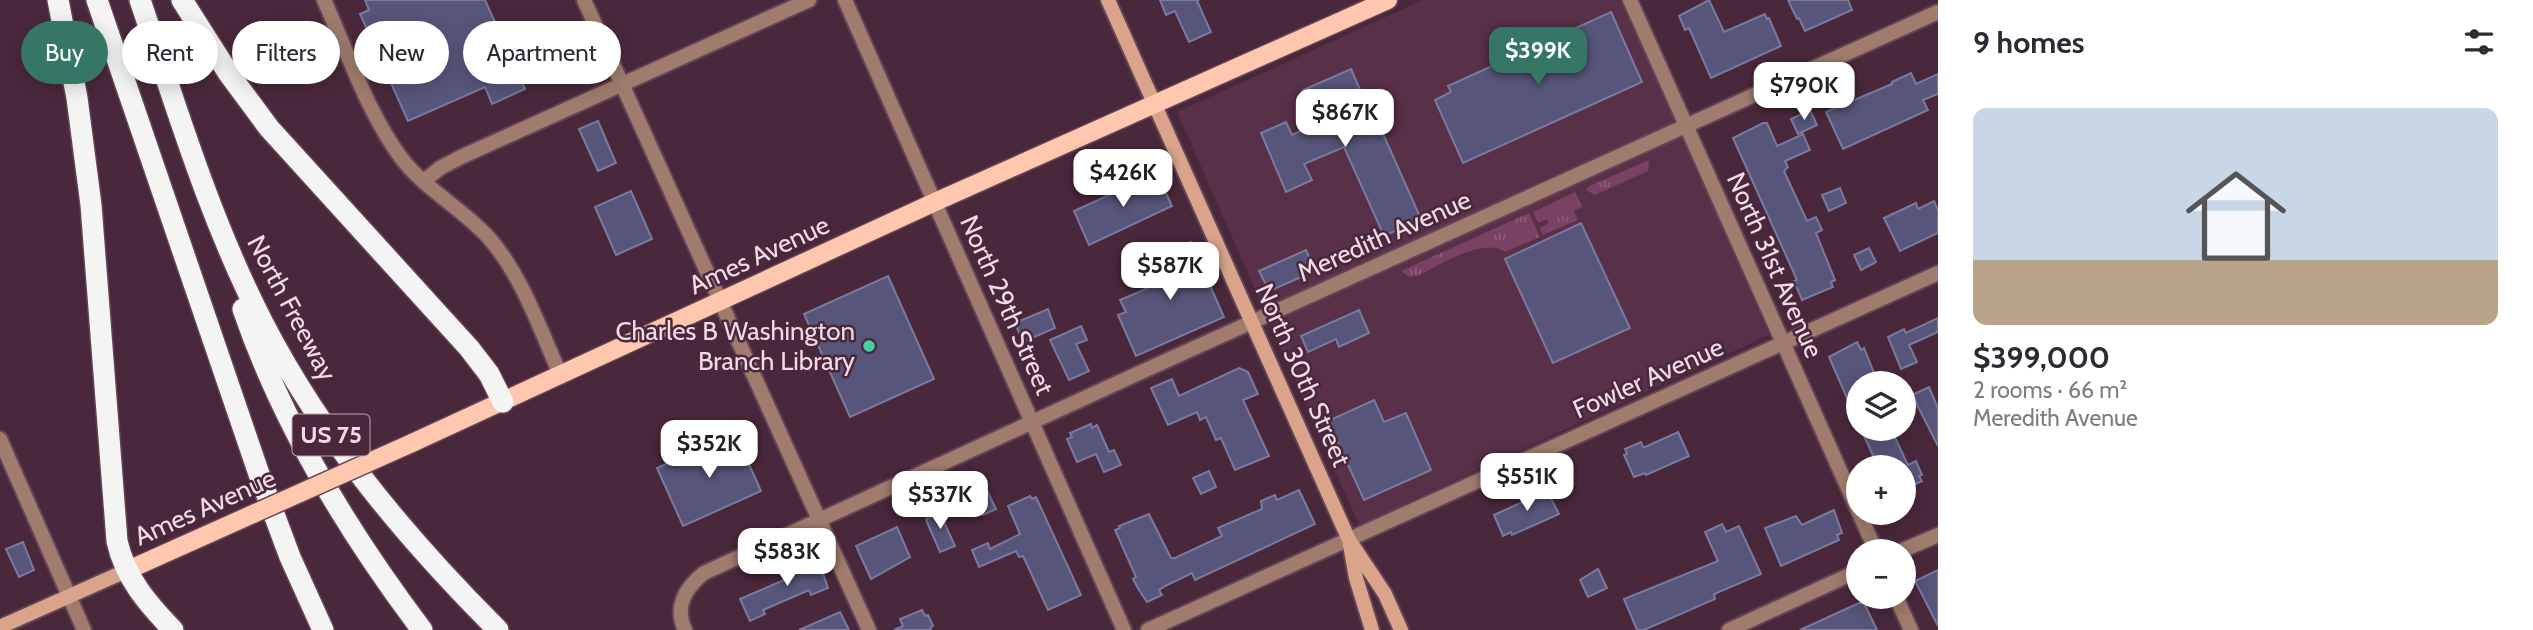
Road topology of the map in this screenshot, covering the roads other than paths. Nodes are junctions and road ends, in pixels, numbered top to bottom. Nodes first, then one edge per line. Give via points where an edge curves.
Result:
1 (58, 0) edge
2 (97, 0) edge
3 (139, 0) edge
4 (182, 0) edge
5 (324, 0) edge
6 (584, 0) edge
7 (809, 0) edge
8 (845, 0) edge
9 (1108, 0) edge
10 (1630, 0) edge
11 (1377, 2) edge
12 (1938, 12) edge
13 (622, 84) junction
14 (1155, 104) junction
15 (1686, 126) junction
16 (424, 181) junction
17 (935, 202) junction
18 (211, 208) junction
19 (1938, 273) edge
20 (721, 302) junction
21 (1254, 322) junction
22 (1784, 344) junction
23 (561, 376) junction
24 (503, 402) junction
25 (1032, 422) junction
26 (0, 439) edge
27 (259, 474) junction
28 (820, 519) junction
29 (1938, 535) edge
30 (1871, 539) edge
31 (1349, 540) junction
32 (1916, 545) edge
33 (128, 570) junction
34 (1846, 576) edge
35 (69, 597) junction
36 (1901, 609) edge
37 (0, 627) edge
38 (84, 630) edge
39 (173, 630) edge
40 (306, 630) edge
41 (323, 630) edge
42 (422, 630) edge
43 (498, 630) edge
44 (685, 630) edge
45 (869, 630) edge
46 (1124, 630) edge
47 (1148, 630) edge
48 (1372, 630) edge
49 (1401, 630) edge
50 (1729, 630) edge
51 (1911, 630) edge

1 - 33 highway via 91,205 114,527
2 - 27 highway, US 75
3 - 18 highway, North Freeway / US 75
4 - 24 highway via 269,128 469,348
5 - 16 street via 382,128 402,159
6 - 13 street
7 - 13 street
8 - 17 street, North 29th Street
9 - 14 main road, North 30th Street
10 - 15 street, North 31st Avenue
11 - 14 main road, Ames Avenue
12 - 15 street, Meredith Avenue
13 - 16 street via 461,157
13 - 20 street
14 - 17 main road, Ames Avenue
14 - 21 main road, North 30th Street
15 - 21 street, Meredith Avenue
15 - 22 street, North 31st Avenue
16 - 23 street via 498,249
17 - 20 main road, Ames Avenue
17 - 25 street, North 29th Street
18 - 42 highway via 246,317 296,433 357,538
18 - 43 highway, North Freeway / US 75 via 268,332 339,447 404,532
19 - 22 street, Fowler Avenue
20 - 23 main road, Ames Avenue
20 - 28 street
21 - 25 street, Meredith Avenue
21 - 31 main road, North 30th Street
22 - 30 street, North 31st Avenue
22 - 31 street, Fowler Avenue
23 - 24 main road, Ames Avenue
24 - 33 main road, Ames Avenue, bridge
25 - 28 street, Meredith Avenue
25 - 46 street, North 29th Street
26 - 35 street
27 - 40 highway
27 - 41 highway, US 75
28 - 44 street, Meredith Avenue via 692,582 680,612
28 - 45 street
29 - 32 street
31 - 47 street, Fowler Avenue
31 - 48 main road, North 30th Street
31 - 49 main road, North 30th Street via 1385,594
33 - 35 main road, Ames Avenue
33 - 39 highway via 144,599
34 - 50 street
35 - 37 main road, Ames Avenue
35 - 38 street
36 - 51 street

